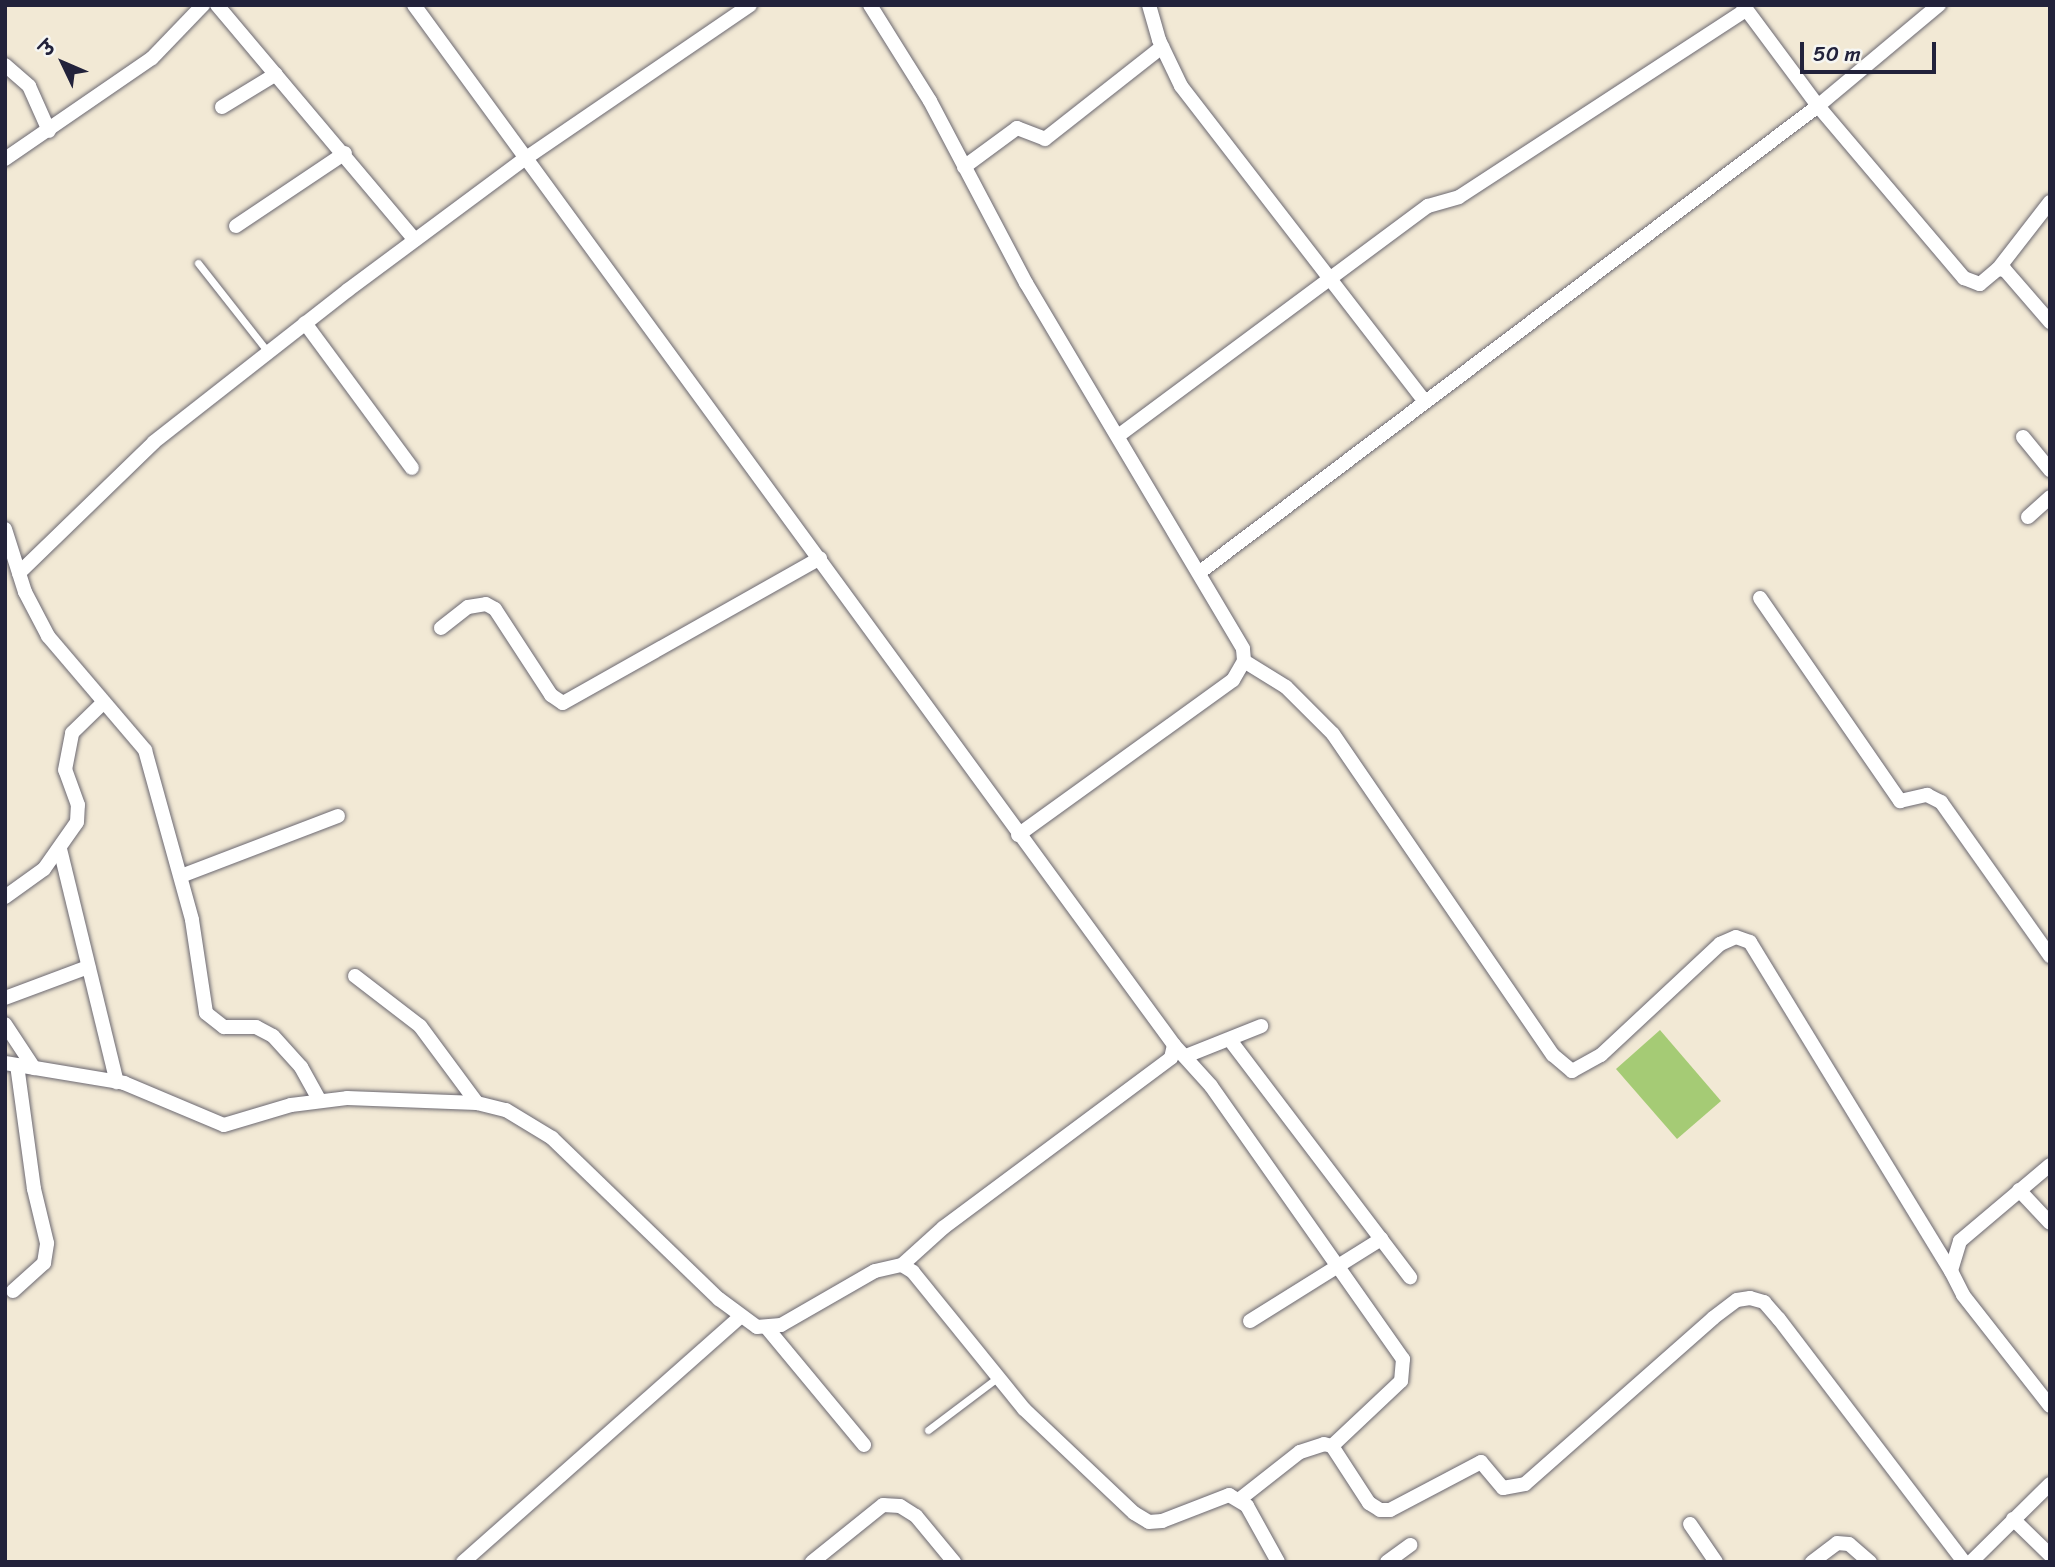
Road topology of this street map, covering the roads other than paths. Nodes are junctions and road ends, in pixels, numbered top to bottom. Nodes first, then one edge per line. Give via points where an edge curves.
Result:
1 (203, 5) edge
2 (217, 5) edge
3 (414, 5) edge
4 (750, 5) edge
5 (870, 5) edge
6 (1149, 5) edge
7 (1939, 5) edge
8 (1747, 7) edge
9 (1162, 47) junction
10 (5, 65) edge
11 (275, 74) junction
12 (1818, 106) junction
13 (222, 107) dead end
14 (49, 131) junction
15 (5, 142) edge
16 (345, 153) junction
17 (12, 155) edge
18 (526, 158) junction
19 (964, 167) junction
20 (2050, 202) edge
21 (236, 226) dead end
22 (415, 240) junction
23 (198, 263) dead end
24 (1998, 269) junction
25 (1331, 281) junction
26 (2050, 322) edge
27 (305, 323) junction
28 (268, 352) junction
29 (1425, 402) junction
30 (1118, 436) junction
31 (2023, 437) dead end
32 (412, 468) dead end
33 (2050, 470) edge
34 (2050, 497) edge
35 (2028, 517) dead end
36 (5, 529) edge
37 (820, 558) junction
38 (1200, 572) junction
39 (19, 573) junction
40 (1759, 598) dead end
41 (442, 628) dead end
42 (1244, 660) junction
43 (103, 703) junction
44 (338, 816) dead end
45 (1018, 835) junction
46 (60, 849) junction
47 (181, 876) junction
48 (5, 897) edge
49 (2050, 956) edge
50 (89, 967) junction
51 (355, 976) dead end
52 (5, 998) edge
53 (5, 1024) edge
54 (1261, 1026) dead end
55 (1233, 1044) dead end
56 (1174, 1045) junction
57 (1186, 1056) junction
58 (11, 1064) edge
59 (34, 1068) junction
60 (117, 1082) junction
61 (319, 1100) junction
62 (477, 1102) junction
63 (2050, 1165) edge
64 (2019, 1190) junction
65 (2050, 1223) edge
66 (1381, 1239) junction
67 (902, 1265) junction
68 (1339, 1265) junction
69 (1951, 1271) junction
70 (1410, 1277) dead end
71 (13, 1291) dead end
72 (740, 1317) junction
73 (1250, 1321) dead end
74 (768, 1328) junction
75 (997, 1378) junction
76 (2050, 1406) edge
77 (928, 1430) dead end
78 (864, 1445) dead end
79 (1332, 1447) junction
80 (2050, 1484) edge
81 (1240, 1499) junction
82 (2013, 1519) junction
83 (1690, 1524) dead end
84 (1410, 1545) dead end
85 (2050, 1555) edge
86 (463, 1562) edge
87 (812, 1562) edge
88 (954, 1562) edge
89 (1278, 1562) edge
90 (1387, 1562) edge
91 (1716, 1562) edge
92 (1812, 1562) edge
93 (1870, 1562) edge
94 (1964, 1562) edge
95 (1971, 1562) edge

1 - 14 street via 152,58
2 - 11 street
3 - 18 street
4 - 18 street
5 - 19 street via 930,101
6 - 9 street
7 - 12 street
8 - 12 street
8 - 25 street via 1459,197 1428,206
9 - 19 street via 1045,139 1017,128
9 - 25 street via 1181,86
10 - 14 street via 29,86
11 - 13 street
11 - 16 street
12 - 24 street via 1964,278 1980,284
12 - 29 street
14 - 17 street
15 - 17 street
16 - 21 street
16 - 22 street
18 - 22 street
18 - 37 street
19 - 30 street via 1020,272
20 - 24 street
22 - 27 street
23 - 28 lane
24 - 26 street via 2012,275
25 - 29 street
25 - 30 street
27 - 28 street
27 - 32 street
28 - 39 street via 154,442
29 - 38 street
30 - 38 street
31 - 33 street
34 - 35 street
36 - 39 street
37 - 41 street via 563,703 551,695 495,609 486,604 468,607
37 - 45 street
38 - 42 street via 1234,630
39 - 43 street via 48,636
40 - 49 street via 1900,801 1927,795 1941,802
42 - 45 street via 1233,680
42 - 69 street via 1286,687 1333,734 1553,1055 1572,1071 1601,1055 1720,944 1735,937 1750,942
43 - 46 street via 72,733 65,770 80,815
43 - 47 street via 145,750
44 - 47 street
45 - 56 street
46 - 48 street via 35,878
46 - 50 street
47 - 61 street via 198,947 200,995 206,1013 224,1027 256,1027 273,1036 301,1066
50 - 52 street
50 - 60 street
51 - 62 street via 420,1026
53 - 59 street
54 - 57 street
55 - 66 street
56 - 57 street
56 - 67 street via 1166,1063 943,1228
57 - 68 street
58 - 59 street
58 - 71 street via 47,1243 44,1263
59 - 60 street
60 - 61 street via 151,1091 225,1125
61 - 62 street
62 - 72 street via 515,1114 552,1138
63 - 64 street
64 - 65 street
64 - 69 street via 1960,1241
66 - 68 street
66 - 70 street
67 - 74 street via 875,1271
67 - 75 street via 922,1282
68 - 73 street
68 - 79 street via 1385,1329 1405,1370 1401,1381
69 - 76 street via 1963,1295
72 - 74 street
72 - 86 street
74 - 78 street
75 - 77 lane
75 - 81 street via 1120,1500 1149,1522 1175,1517 1217,1497
79 - 81 street via 1314,1445 1300,1452
79 - 94 street via 1369,1503 1380,1510 1390,1510 1481,1462 1503,1488 1514,1488 1525,1484 1713,1318 1737,1300 1750,1298 1764,1302 1779,1319
80 - 82 street
81 - 89 street
82 - 85 street
82 - 95 street
83 - 91 street
84 - 90 street
87 - 88 street via 883,1505 900,1506 916,1517
92 - 93 street via 1837,1543 1849,1544

